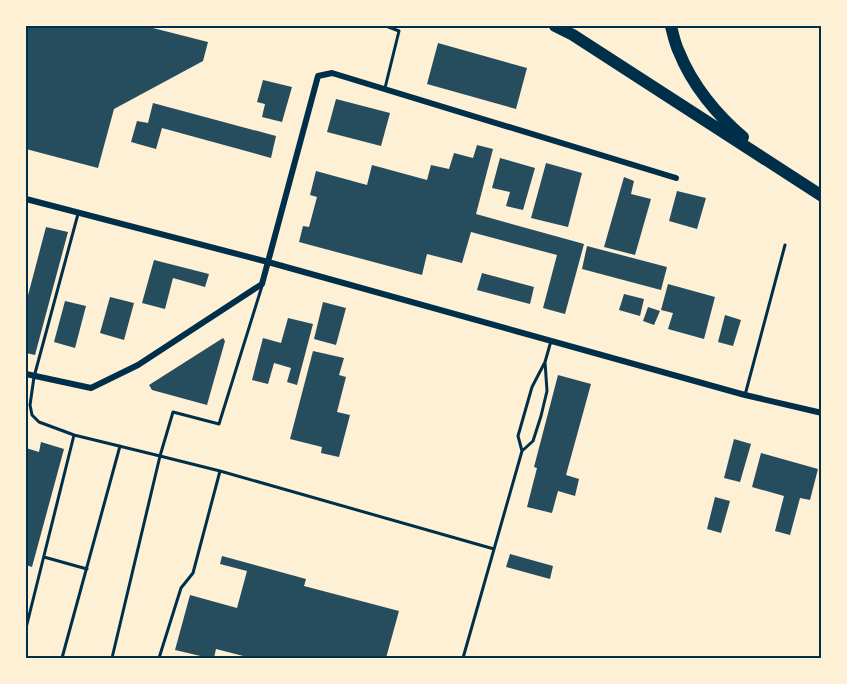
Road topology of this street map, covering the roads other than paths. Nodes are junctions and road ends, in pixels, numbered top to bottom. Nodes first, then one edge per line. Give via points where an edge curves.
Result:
1 (386, 26) edge
2 (555, 26) edge
3 (671, 26) edge
4 (384, 89) junction
5 (783, 171) junction
6 (676, 178) dead end
7 (822, 196) edge
8 (26, 199) edge
9 (78, 213) junction
10 (785, 244) dead end
11 (268, 262) junction
12 (262, 284) junction
13 (551, 341) junction
14 (545, 362) junction
15 (26, 374) edge
16 (34, 376) junction
17 (745, 395) junction
18 (822, 413) edge
19 (74, 435) junction
20 (120, 446) junction
21 (522, 451) junction
22 (160, 456) junction
23 (220, 471) junction
24 (494, 549) junction
25 (44, 557) junction
26 (87, 569) junction
27 (26, 628) edge
28 (62, 658) edge
29 (111, 658) edge
30 (159, 658) edge
31 (463, 658) edge

1 - 4 lane via 399,31
2 - 5 highway
3 - 5 highway via 678,52 725,122
4 - 6 street
4 - 11 street via 332,73 318,76
5 - 7 highway
8 - 9 street
9 - 11 street
9 - 16 lane
10 - 17 lane
11 - 12 street
11 - 13 street
12 - 16 street via 138,365 91,388
12 - 22 lane via 219,424 173,412
13 - 14 lane
13 - 17 street
14 - 21 lane via 532,387 518,436
14 - 21 lane via 547,391 541,416 533,441
15 - 16 street
16 - 19 lane via 32,415
17 - 18 street
19 - 20 lane
19 - 25 lane
20 - 22 lane
20 - 26 lane
21 - 24 lane
22 - 23 lane
22 - 29 lane
23 - 24 lane
23 - 30 lane via 193,573 181,588
24 - 31 lane
25 - 26 lane
25 - 27 lane
26 - 28 lane

